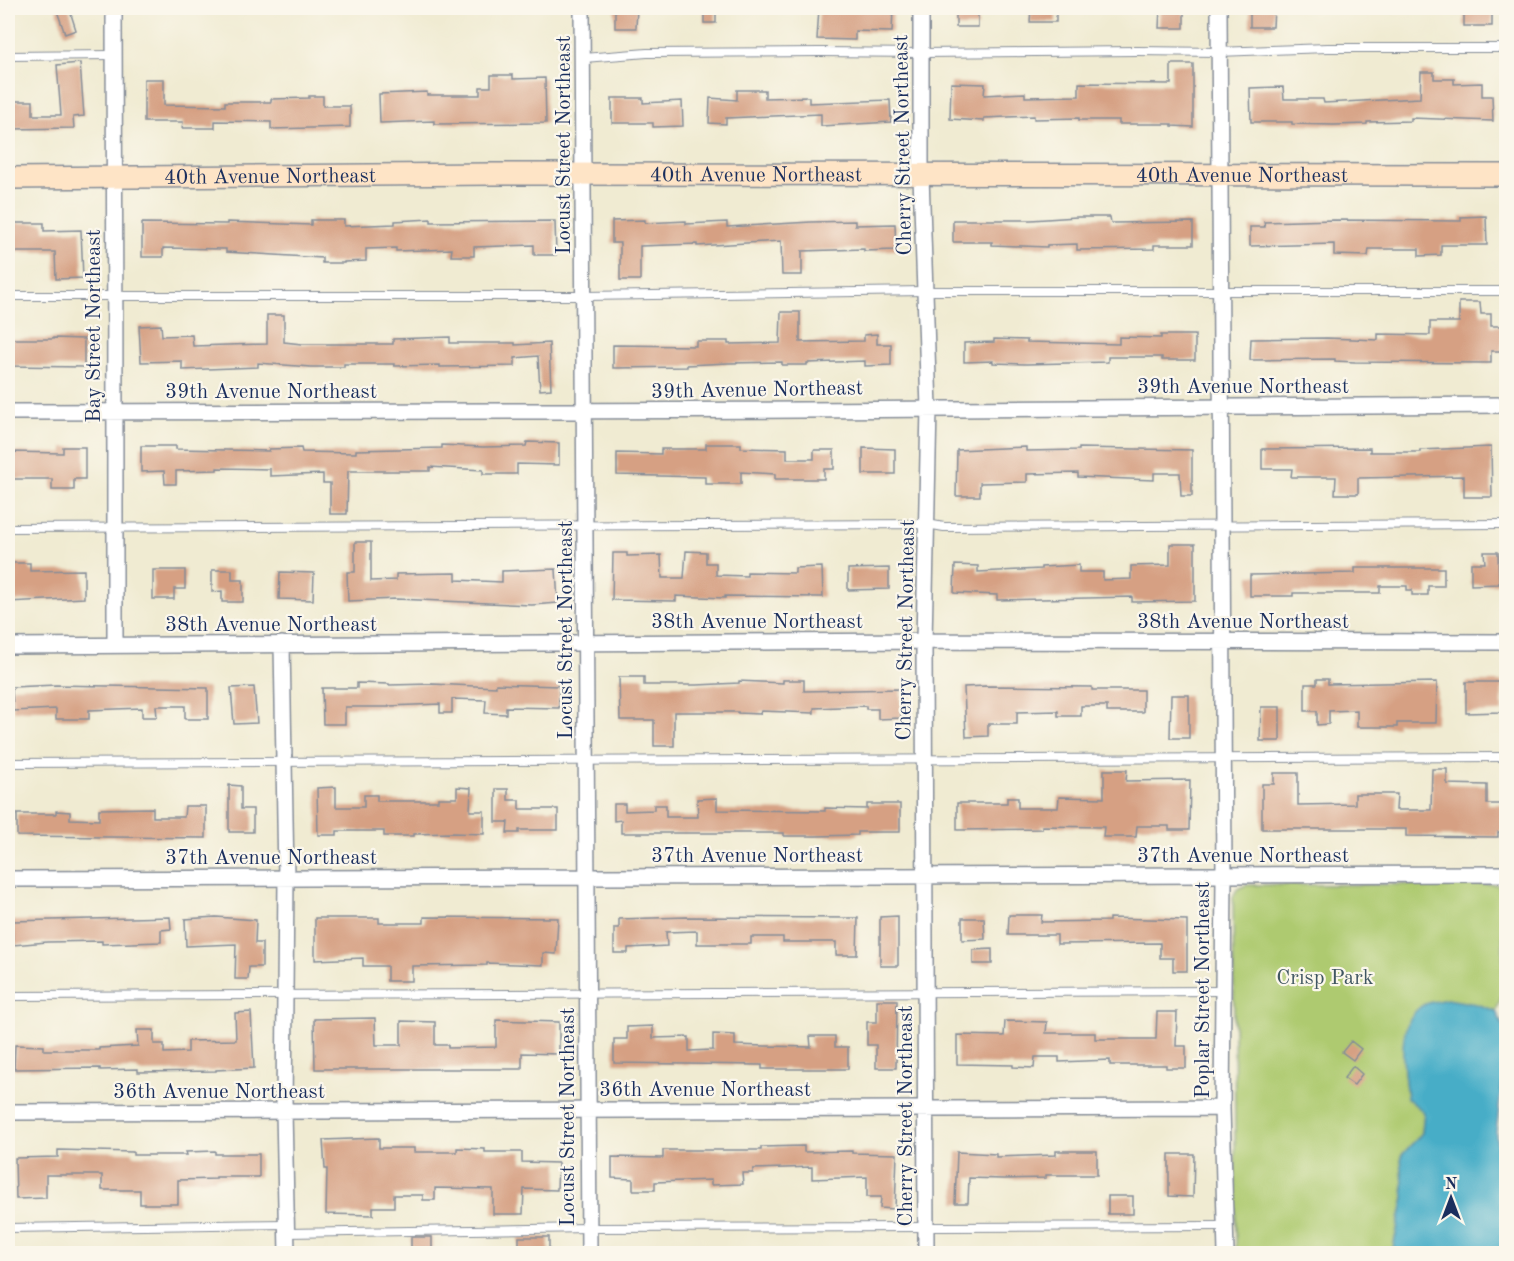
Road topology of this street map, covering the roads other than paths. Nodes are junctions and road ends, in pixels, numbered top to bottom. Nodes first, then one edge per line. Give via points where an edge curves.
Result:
1 (114, 8) edge
2 (582, 8) edge
3 (921, 8) edge
4 (1219, 8) edge
5 (1506, 48) edge
6 (1218, 52) junction
7 (922, 53) junction
8 (114, 55) junction
9 (8, 56) edge
10 (584, 58) junction
11 (584, 174) junction
12 (1219, 174) junction
13 (1506, 175) edge
14 (921, 176) junction
15 (8, 178) edge
16 (116, 178) junction
17 (925, 291) junction
18 (1506, 291) edge
19 (1221, 292) junction
20 (8, 296) edge
21 (114, 296) junction
22 (585, 296) junction
23 (1506, 405) edge
24 (929, 408) junction
25 (1222, 408) junction
26 (8, 412) edge
27 (114, 412) junction
28 (585, 412) junction
29 (927, 524) junction
30 (1506, 524) edge
31 (1222, 525) junction
32 (586, 526) junction
33 (8, 528) edge
34 (114, 528) junction
35 (924, 641) junction
36 (1506, 642) edge
37 (587, 643) junction
38 (1222, 643) junction
39 (282, 644) junction
40 (115, 645) junction
41 (8, 646) edge
42 (1223, 757) junction
43 (1506, 757) edge
44 (925, 758) junction
45 (585, 759) junction
46 (8, 763) edge
47 (284, 763) junction
48 (1506, 874) edge
49 (925, 875) junction
50 (1224, 876) junction
51 (286, 877) junction
52 (586, 878) junction
53 (8, 879) edge
54 (1223, 991) junction
55 (927, 993) junction
56 (588, 994) junction
57 (285, 995) junction
58 (8, 996) edge
59 (1222, 1108) junction
60 (927, 1109) junction
61 (589, 1110) junction
62 (8, 1112) edge
63 (284, 1112) junction
64 (926, 1226) junction
65 (1225, 1226) junction
66 (8, 1228) edge
67 (287, 1228) junction
68 (589, 1228) junction
69 (286, 1254) edge
70 (589, 1254) edge
71 (926, 1254) edge
72 (1226, 1254) edge

1 - 8 street, Bay Street Northeast
2 - 10 street, Locust Street Northeast
3 - 7 street, Cherry Street Northeast
4 - 6 street, Poplar Street Northeast
5 - 6 lane
6 - 7 lane
6 - 12 street, Poplar Street Northeast
7 - 10 lane via 647,53
7 - 14 street, Cherry Street Northeast
8 - 9 lane
8 - 16 street, Bay Street Northeast
10 - 11 street, Locust Street Northeast
11 - 14 street, 40th Avenue Northeast
11 - 16 street, 40th Avenue Northeast
11 - 22 street, Locust Street Northeast
12 - 13 street, 40th Avenue Northeast
12 - 14 street, 40th Avenue Northeast
12 - 19 street, Poplar Street Northeast
14 - 17 street, Cherry Street Northeast
15 - 16 street, 40th Avenue Northeast
16 - 21 street, Bay Street Northeast
17 - 19 lane
17 - 22 lane
17 - 24 street, Cherry Street Northeast
18 - 19 lane
19 - 25 street, Poplar Street Northeast
20 - 21 lane
21 - 22 lane
21 - 27 street, Bay Street Northeast
22 - 28 street, Locust Street Northeast
23 - 25 street, 39th Avenue Northeast
24 - 25 street, 39th Avenue Northeast
24 - 28 street, 39th Avenue Northeast
24 - 29 street, Cherry Street Northeast
25 - 31 street, Poplar Street Northeast
26 - 27 street, 39th Avenue Northeast
27 - 28 street, 39th Avenue Northeast
27 - 34 street, Bay Street Northeast
28 - 32 street, Locust Street Northeast
29 - 31 lane
29 - 32 lane
29 - 35 street, Cherry Street Northeast
30 - 31 lane
31 - 38 street, Poplar Street Northeast
32 - 34 lane
32 - 37 street, Locust Street Northeast
33 - 34 lane
34 - 40 street, Bay Street Northeast
35 - 37 street, 38th Avenue Northeast
35 - 38 street, 38th Avenue Northeast
35 - 44 street, Cherry Street Northeast
36 - 38 street, 38th Avenue Northeast
37 - 39 street, 38th Avenue Northeast
37 - 45 street, Locust Street Northeast
38 - 42 street, Poplar Street Northeast
39 - 40 street, 38th Avenue Northeast
39 - 47 street
40 - 41 street, 38th Avenue Northeast
42 - 43 lane
42 - 44 lane
42 - 50 street, Poplar Street Northeast
44 - 45 lane
44 - 49 street, Cherry Street Northeast
45 - 47 lane
45 - 52 street, Locust Street Northeast
46 - 47 lane
47 - 51 street
48 - 50 street, 37th Avenue Northeast
49 - 50 street, 37th Avenue Northeast
49 - 52 street, 37th Avenue Northeast
49 - 55 street, Cherry Street Northeast
50 - 54 street, Poplar Street Northeast
51 - 52 street, 37th Avenue Northeast
51 - 53 street, 37th Avenue Northeast
51 - 57 street
52 - 56 street, Locust Street Northeast
54 - 55 lane
54 - 59 street, Poplar Street Northeast
55 - 56 lane
55 - 60 street, Cherry Street Northeast
56 - 57 lane
56 - 61 street, Locust Street Northeast
57 - 58 lane
57 - 63 street
59 - 60 street, 36th Avenue Northeast
59 - 65 street, Poplar Street Northeast
60 - 61 street, 36th Avenue Northeast
60 - 64 street, Cherry Street Northeast
61 - 63 street, 36th Avenue Northeast
61 - 68 street, Locust Street Northeast
62 - 63 street, 36th Avenue Northeast
63 - 67 street
64 - 65 lane
64 - 68 lane
64 - 71 street, Cherry Street Northeast
65 - 72 street, Poplar Street Northeast
66 - 67 lane
67 - 68 lane
67 - 69 street
68 - 70 street, Locust Street Northeast

